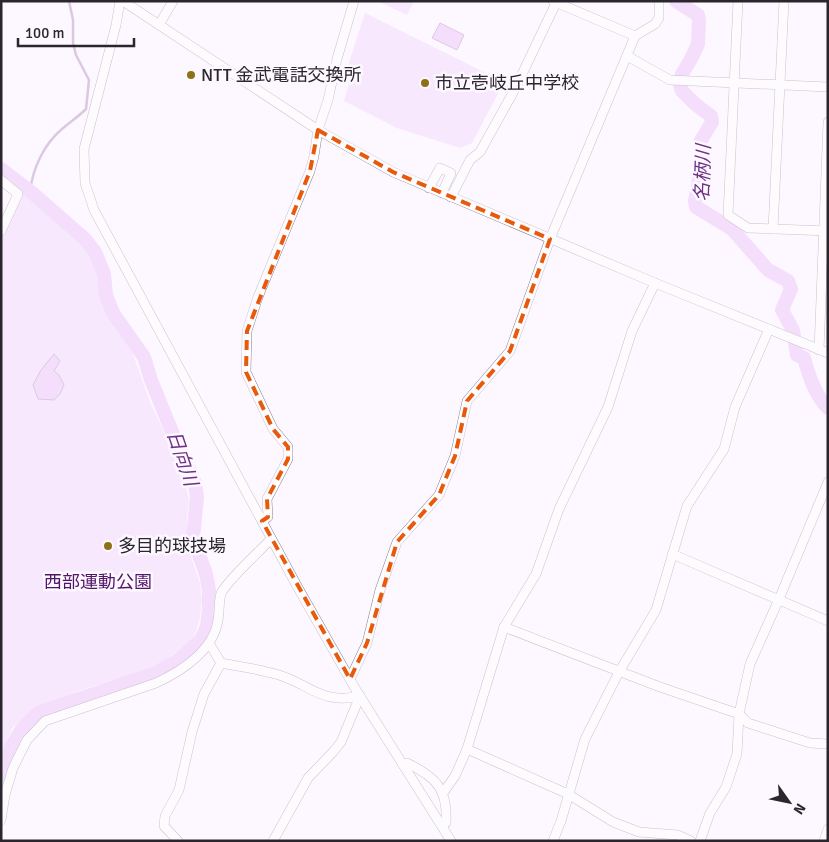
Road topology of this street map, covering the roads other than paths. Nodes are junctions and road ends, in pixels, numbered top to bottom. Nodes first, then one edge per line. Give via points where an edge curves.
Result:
1 (120, 1) edge
2 (124, 1) edge
3 (172, 1) edge
4 (354, 1) edge
5 (659, 1) edge
6 (730, 1) edge
7 (784, 1) edge
8 (554, 2) edge
9 (738, 2) edge
10 (159, 25) junction
11 (635, 36) junction
12 (627, 56) junction
13 (734, 83) junction
14 (780, 86) junction
15 (828, 87) edge
16 (828, 122) edge
17 (318, 130) junction
18 (1, 180) edge
19 (429, 188) junction
20 (442, 193) junction
21 (451, 197) junction
22 (773, 229) junction
23 (825, 231) edge
24 (1, 232) edge
25 (550, 239) junction
26 (655, 283) junction
27 (772, 330) junction
28 (823, 352) edge
29 (828, 482) edge
30 (262, 521) junction
31 (271, 539) junction
32 (672, 554) junction
33 (779, 599) junction
34 (828, 621) edge
35 (504, 627) junction
36 (210, 643) junction
37 (221, 662) junction
38 (619, 672) junction
39 (350, 679) junction
40 (360, 696) junction
41 (738, 714) junction
42 (828, 744) edge
43 (467, 749) junction
44 (403, 764) junction
45 (443, 793) junction
46 (568, 794) junction
47 (1, 820) edge
48 (442, 825) junction
49 (828, 829) edge
50 (178, 841) edge
51 (273, 841) edge
52 (451, 841) edge
53 (553, 841) edge
54 (691, 841) edge
55 (700, 841) edge
56 (824, 841) edge

1 - 30 street via 84,149 85,183 94,210
2 - 10 street
3 - 10 street
4 - 17 street
5 - 11 street via 659,18 655,24
6 - 9 street
7 - 14 street
8 - 11 street
8 - 21 street via 514,89
9 - 13 street
10 - 17 street
11 - 12 street
12 - 13 street via 670,80
12 - 25 street
13 - 14 street
13 - 22 street via 728,215 748,228
14 - 15 street
14 - 22 street
16 - 23 street
17 - 19 street
17 - 30 street via 310,171 247,331 246,372 273,429 288,447 288,459 267,499 268,517
18 - 24 street via 18,194
19 - 20 street
19 - 20 street via 440,168 451,173
20 - 21 street
21 - 25 street
22 - 23 street
23 - 28 street
25 - 26 street
25 - 39 street via 510,351 467,401 454,456 439,495 397,542 380,590 367,643
26 - 27 street
26 - 35 street via 632,331 608,407 559,509 536,574
27 - 28 street
27 - 32 street via 735,407 724,449 687,506
29 - 33 street
30 - 31 street
31 - 36 street via 222,591 216,632
31 - 39 street
32 - 33 street
32 - 38 street via 656,610
33 - 34 street
33 - 41 street via 750,664
35 - 38 street
35 - 43 street
36 - 37 street
36 - 47 street via 172,676 45,721 27,740 13,768
37 - 40 street via 278,675 328,698
37 - 50 street via 204,694 179,790 165,816 164,826
38 - 41 street
38 - 46 street via 585,739
39 - 40 street
40 - 44 street
40 - 51 street via 341,742 308,778
41 - 42 street via 748,723 810,743
41 - 55 street via 736,754 726,787 710,813
43 - 45 street
43 - 46 street
44 - 45 street via 420,770
44 - 48 street
45 - 48 street via 447,806 446,822
46 - 53 street
46 - 54 street via 627,828 678,835
48 - 52 street
49 - 56 street

